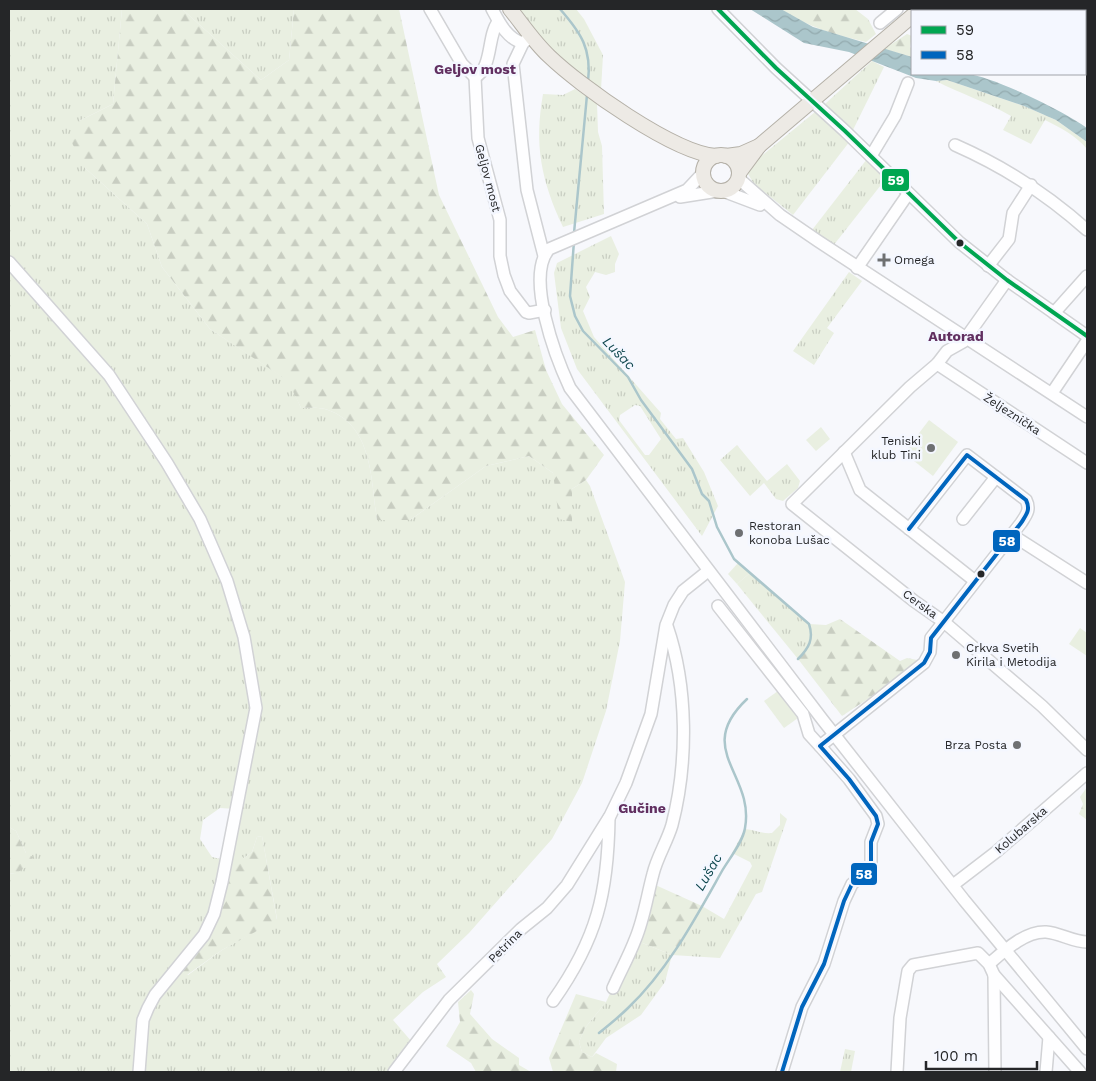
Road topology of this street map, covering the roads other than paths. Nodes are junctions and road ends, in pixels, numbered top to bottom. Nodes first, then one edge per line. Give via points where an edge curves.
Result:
1 (430, 9) edge
2 (492, 9) edge
3 (510, 9) edge
4 (718, 9) edge
5 (897, 9) edge
6 (911, 17) edge
7 (498, 22) junction
8 (880, 24) dead end
9 (527, 40) junction
10 (475, 77) junction
11 (908, 83) dead end
12 (813, 102) junction
13 (672, 142) junction
14 (955, 145) dead end
15 (759, 146) junction
16 (721, 156) junction
17 (871, 156) junction
18 (702, 171) junction
19 (739, 175) junction
20 (1031, 185) junction
21 (721, 191) junction
22 (908, 194) junction
23 (666, 200) junction
24 (780, 215) junction
25 (1087, 230) edge
26 (544, 256) junction
27 (9, 262) edge
28 (988, 266) junction
29 (857, 268) junction
30 (1007, 280) junction
31 (1085, 284) edge
32 (545, 310) junction
33 (1054, 313) junction
34 (1087, 336) edge
35 (967, 337) junction
36 (1087, 341) edge
37 (937, 364) junction
38 (1052, 393) junction
39 (1087, 417) edge
40 (844, 452) junction
41 (1087, 463) edge
42 (996, 478) junction
43 (963, 519) dead end
44 (909, 529) junction
45 (1012, 534) junction
46 (708, 570) junction
47 (975, 581) junction
48 (1087, 583) edge
49 (718, 606) dead end
50 (944, 622) junction
51 (666, 625) junction
52 (834, 734) junction
53 (820, 746) junction
54 (1087, 750) edge
55 (1087, 773) edge
56 (610, 816) junction
57 (953, 885) junction
58 (1087, 942) edge
59 (1006, 949) junction
60 (989, 964) junction
61 (994, 975) junction
62 (613, 988) dead end
63 (553, 1001) dead end
64 (1049, 1037) junction
65 (1087, 1049) edge
66 (139, 1072) edge
67 (394, 1072) edge
68 (782, 1072) edge
69 (897, 1072) edge
70 (995, 1072) edge
71 (1046, 1072) edge
72 (1080, 1072) edge

1 - 10 street via 462,64
2 - 7 street
3 - 9 main road
4 - 12 street
5 - 8 street
6 - 12 main road
7 - 9 street via 514,41
7 - 10 street via 483,69
9 - 13 main road via 581,83
9 - 26 street via 513,64 527,190
10 - 32 street, Geljov most via 478,138 500,220 500,256 504,275 510,291 526,312
11 - 17 street via 895,116
12 - 15 main road
12 - 17 street
13 - 16 main road via 697,152
13 - 18 main road
14 - 20 street
15 - 16 main road via 741,154
15 - 19 main road
16 - 18 main road via 710,158
16 - 19 main road via 735,162
17 - 22 street
18 - 21 main road via 708,186
18 - 23 street via 686,190
19 - 21 main road via 733,187
19 - 24 street
20 - 25 street
20 - 28 street via 1013,213 1009,239
21 - 23 street
21 - 24 street via 751,200
22 - 28 street
22 - 29 street
23 - 26 street via 550,249
24 - 29 street
26 - 32 street via 541,267
27 - 66 street via 109,375 204,528 227,581 244,637 256,708 214,914 204,935 148,1008 143,1020
28 - 30 street
29 - 35 street
30 - 33 street
30 - 35 street
31 - 33 street
32 - 46 street via 558,364 570,388
33 - 34 street
35 - 37 street via 947,351
35 - 38 street
36 - 38 street
37 - 40 street
37 - 41 street, Željeznička
38 - 39 street
40 - 44 street via 860,490
40 - 50 street, Cerska via 792,504
42 - 43 street
42 - 44 street via 967,455
42 - 45 street via 1026,500 1029,506
44 - 47 street
45 - 47 street
45 - 48 street
46 - 51 street, Petrina via 683,591
46 - 52 street
47 - 50 street
49 - 53 street via 803,714 810,734
50 - 52 street via 931,638 930,652 924,663
50 - 54 street, Cerska via 1042,706
51 - 56 street, Petrina via 651,714 626,783
51 - 62 street via 677,664 682,717 678,800 635,940
52 - 53 street
52 - 57 street
53 - 68 street via 849,779 876,816 878,824 871,842 871,862 865,873 852,884 844,901 824,964 802,1007
55 - 57 street, Kolubarska
56 - 63 street, Petrina via 608,868 595,925 579,960
56 - 67 street, Petrina via 567,885 547,908 449,1000
57 - 59 street
58 - 59 street via 1045,932 1028,936
59 - 60 street
59 - 65 street
60 - 61 street
60 - 69 street via 978,953 913,965 908,971 900,1018
61 - 64 street
61 - 70 street
64 - 71 street
64 - 72 street

